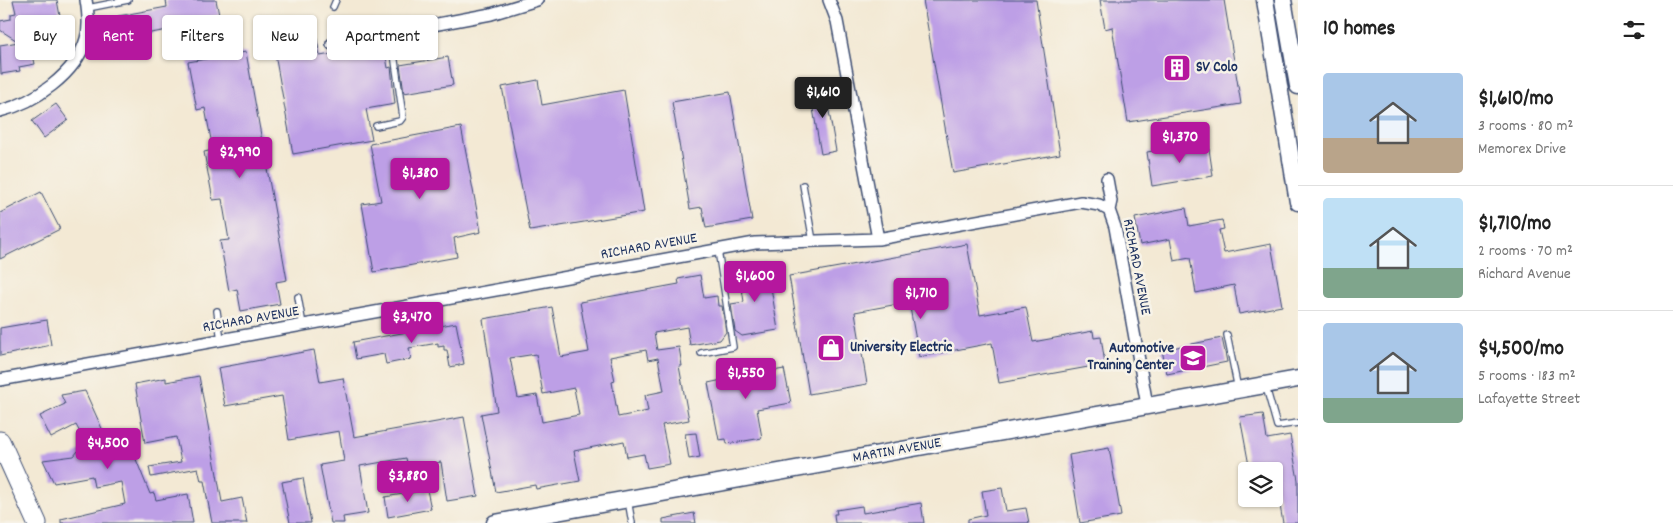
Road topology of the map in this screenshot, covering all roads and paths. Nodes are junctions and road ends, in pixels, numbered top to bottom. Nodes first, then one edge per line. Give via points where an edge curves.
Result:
1 (128, 0) edge
2 (336, 0) edge
3 (537, 0) edge
4 (829, 0) edge
5 (1265, 0) edge
6 (1283, 0) edge
7 (87, 4) edge
8 (333, 7) dead end
9 (438, 24) edge
10 (395, 60) edge
11 (1298, 86) edge
12 (0, 111) edge
13 (376, 126) dead end
14 (1107, 179) dead end
15 (803, 185) dead end
16 (1298, 202) edge
17 (1109, 210) junction
18 (878, 239) junction
19 (813, 241) junction
20 (718, 250) junction
21 (298, 296) dead end
22 (216, 311) dead end
23 (303, 325) junction
24 (1227, 335) dead end
25 (222, 340) junction
26 (701, 353) dead end
27 (1298, 379) edge
28 (0, 380) edge
29 (1266, 385) junction
30 (1238, 390) junction
31 (1147, 405) junction
32 (1298, 423) edge
33 (0, 441) edge
34 (15, 472) junction
35 (627, 499) junction
36 (26, 523) edge
37 (37, 523) edge
38 (495, 523) edge
39 (632, 523) edge

1 - 7 lane
2 - 8 lane
3 - 9 street via 491,14
4 - 18 street via 838,21
5 - 16 street
6 - 11 street
7 - 12 street via 86,38 71,67 26,102
10 - 13 lane via 403,117 400,121
14 - 17 street via 1111,201
15 - 19 lane
17 - 18 street, RICHARD AVENUE via 1081,202
17 - 31 street, RICHARD AVENUE
18 - 19 street, RICHARD AVENUE
19 - 20 street, RICHARD AVENUE
20 - 23 street, RICHARD AVENUE
20 - 26 lane via 732,347
21 - 23 lane
22 - 25 lane
23 - 25 street, RICHARD AVENUE
24 - 30 lane
25 - 28 street, RICHARD AVENUE
27 - 29 street, MARTIN AVENUE
29 - 30 street, MARTIN AVENUE
29 - 32 lane via 1277,426
30 - 31 street, MARTIN AVENUE
31 - 35 street, MARTIN AVENUE
33 - 34 main road
34 - 36 main road
34 - 37 main road
35 - 38 street, MARTIN AVENUE
35 - 39 lane

